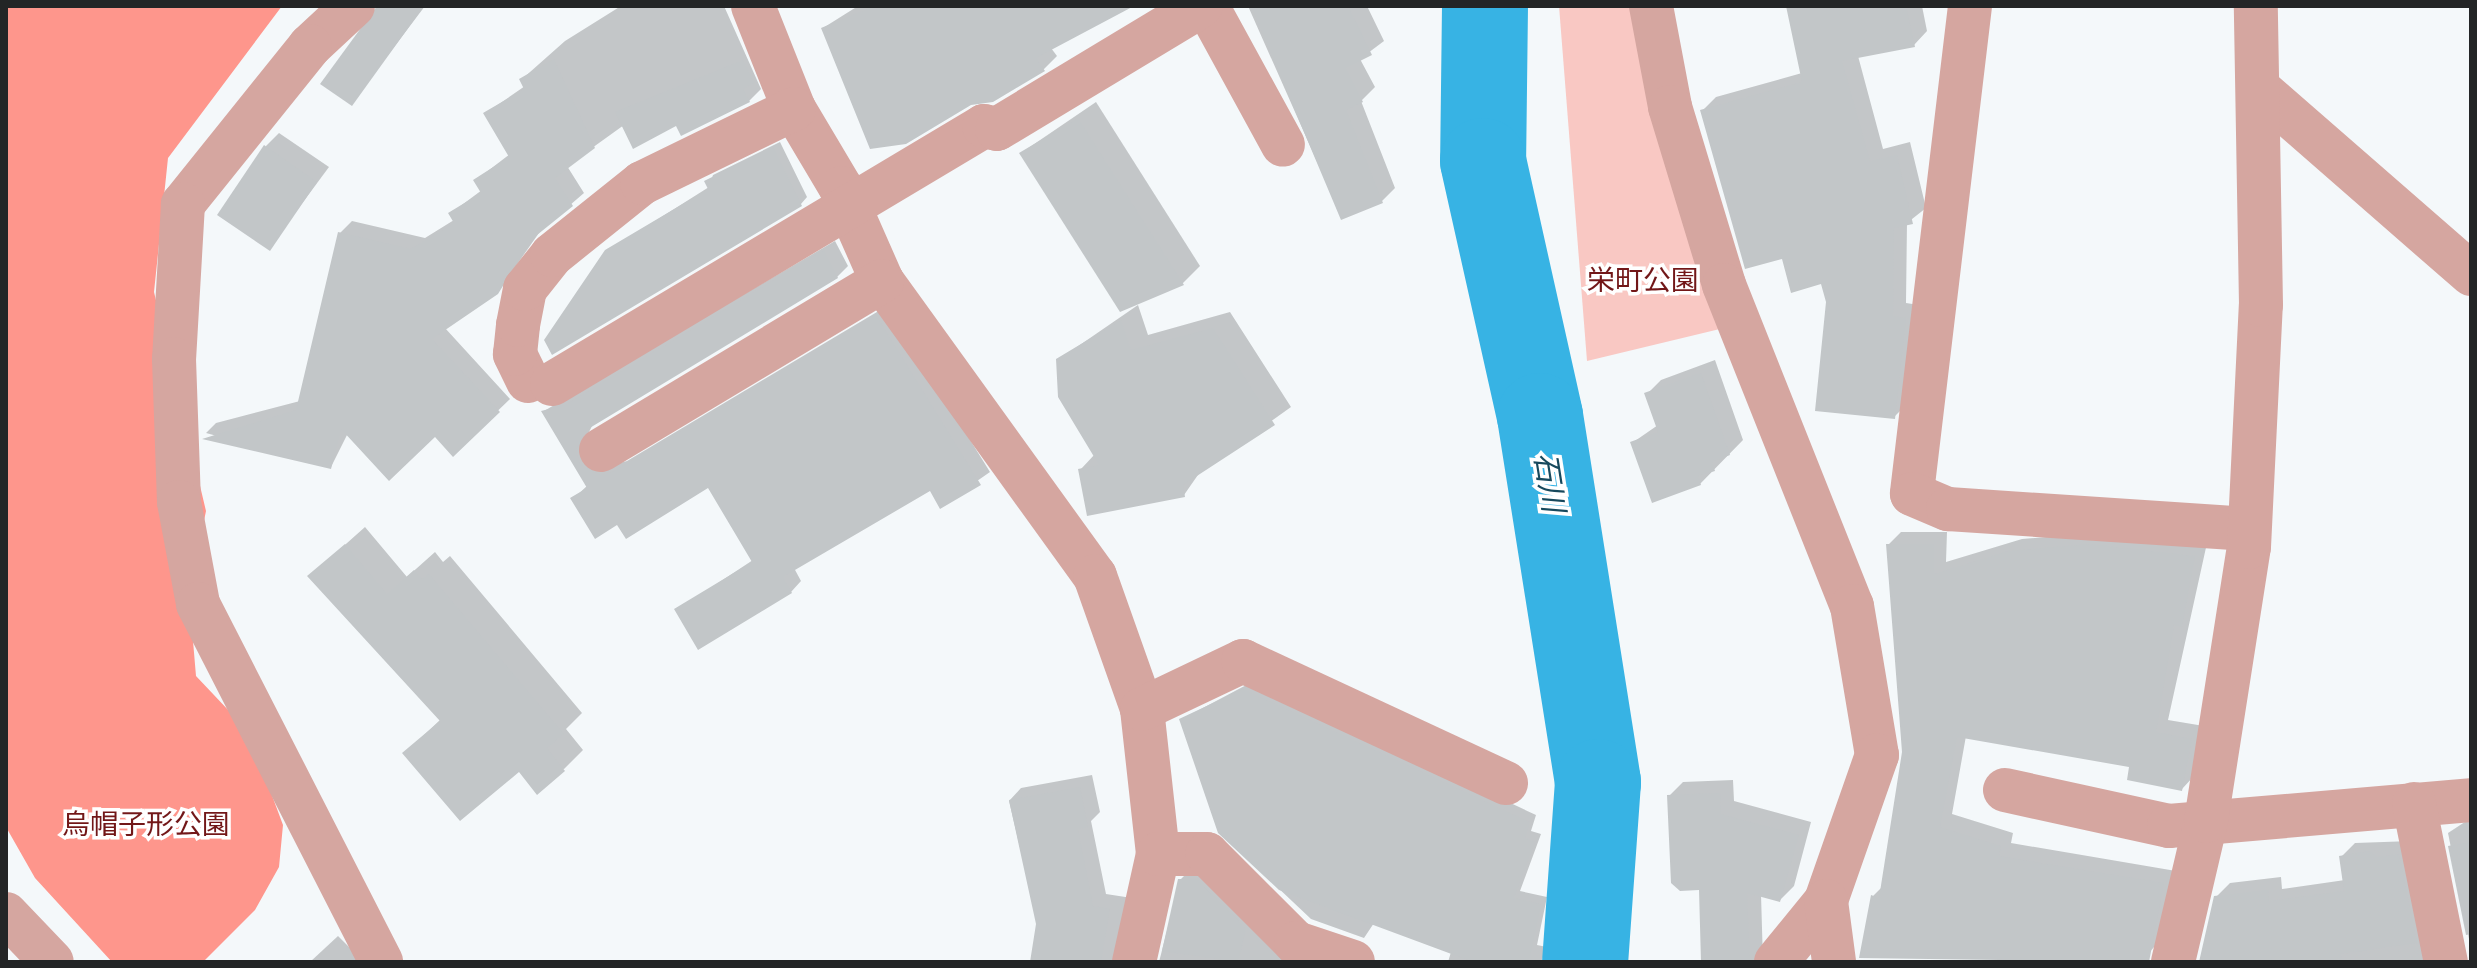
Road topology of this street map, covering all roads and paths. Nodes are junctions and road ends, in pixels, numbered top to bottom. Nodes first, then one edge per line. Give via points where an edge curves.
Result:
1 (353, 6) edge
2 (753, 6) edge
3 (1201, 6) edge
4 (1207, 6) edge
5 (1651, 6) edge
6 (1970, 6) edge
7 (2256, 6) edge
8 (2258, 88) junction
9 (794, 109) junction
10 (1283, 145) dead end
11 (847, 210) junction
12 (2471, 274) edge
13 (882, 281) junction
14 (601, 450) dead end
15 (2248, 529) junction
16 (1142, 709) junction
17 (1506, 783) dead end
18 (2005, 790) dead end
19 (2471, 800) edge
20 (2414, 804) junction
21 (2206, 821) junction
22 (1158, 854) junction
23 (1826, 901) junction
24 (6, 914) edge
25 (52, 962) edge
26 (381, 962) edge
27 (1134, 962) edge
28 (1353, 962) edge
29 (1776, 962) edge
30 (1834, 962) edge
31 (2173, 962) edge
32 (2446, 962) edge

1 - 26 street via 310,46 183,204 174,359 179,502 198,604
2 - 9 street
3 - 11 street
4 - 10 street
5 - 23 street via 1670,107 1724,285 1852,606 1877,755
6 - 15 street via 1912,494 1948,509
7 - 8 street
8 - 12 street
8 - 15 street via 2261,305
9 - 11 street
9 - 11 street via 642,183 552,255 525,289 515,354 540,383
11 - 13 street
13 - 14 street
13 - 16 street via 1095,576
15 - 21 street
16 - 17 street via 1243,661
16 - 22 street
18 - 21 street via 2169,826
19 - 20 street
20 - 21 street
20 - 32 street
21 - 31 street
22 - 27 street
22 - 28 street via 1207,854 1296,943
23 - 29 street
23 - 30 street
24 - 25 street

